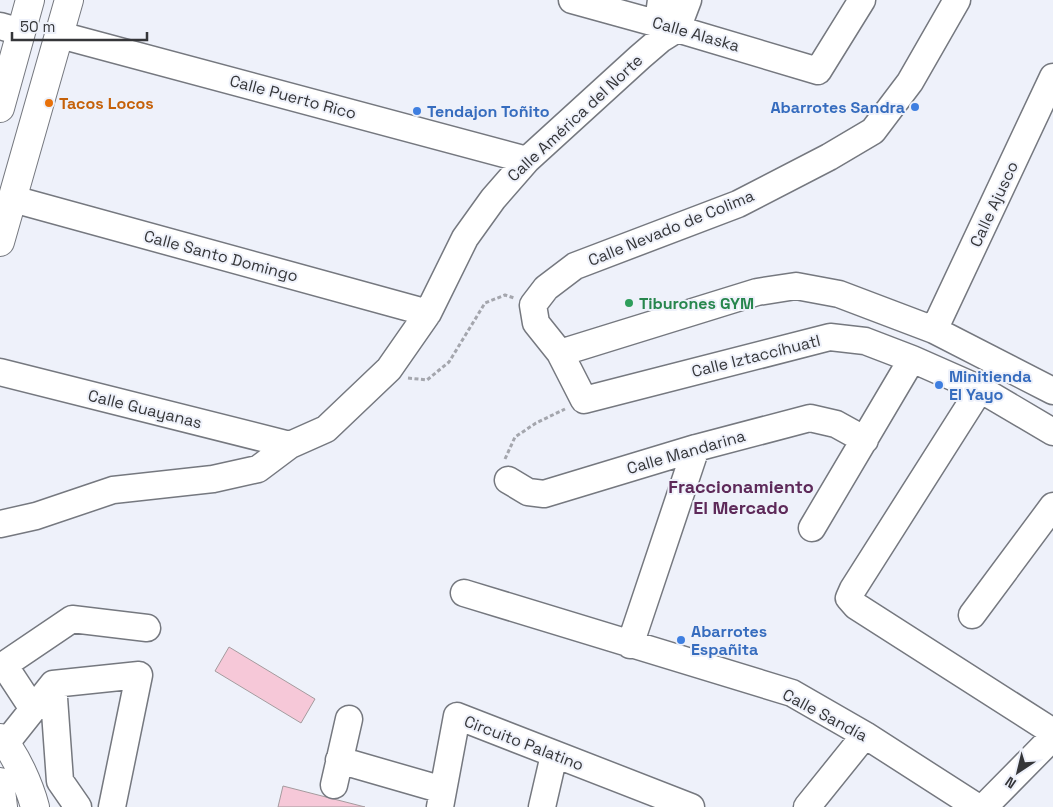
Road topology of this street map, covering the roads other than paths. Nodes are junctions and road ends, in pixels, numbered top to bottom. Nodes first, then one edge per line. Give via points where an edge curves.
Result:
1 (30, 0) edge
2 (69, 0) edge
3 (572, 0) edge
4 (688, 0) edge
5 (862, 0) edge
6 (957, 0) edge
7 (664, 23) edge
8 (10, 29) edge
9 (60, 35) junction
10 (1053, 77) edge
11 (0, 108) edge
12 (527, 160) junction
13 (13, 199) junction
14 (0, 242) edge
15 (428, 313) junction
16 (934, 330) junction
17 (560, 353) junction
18 (912, 359) junction
19 (0, 372) edge
20 (980, 388) junction
21 (1053, 391) edge
22 (1053, 432) edge
23 (865, 440) junction
24 (290, 445) junction
25 (696, 448) junction
26 (508, 480) road end
27 (1053, 506) edge
28 (0, 524) edge
29 (812, 528) dead end
30 (464, 593) dead end
31 (972, 615) dead end
32 (147, 628) dead end
33 (630, 645) junction
34 (53, 684) junction
35 (33, 709) junction
36 (349, 719) dead end
37 (1053, 732) edge
38 (865, 735) junction
39 (1053, 737) edge
40 (3, 741) edge
41 (554, 755) junction
42 (0, 782) edge
43 (441, 798) edge
44 (646, 799) edge
45 (3, 807) edge
46 (35, 807) edge
47 (78, 807) edge
48 (112, 807) edge
49 (542, 807) edge
50 (691, 807) edge
51 (808, 807) edge
52 (978, 807) edge
53 (984, 807) edge

1 - 8 main road
2 - 9 main road
3 - 7 street, Calle Alaska
4 - 7 street, Calle América del Norte
5 - 7 street, Calle Alaska via 818,71
6 - 17 street, Calle Nevado de Colima via 910,82 873,131 738,204 575,266 546,288 532,304 536,323
7 - 12 street, Calle América del Norte
8 - 11 main road
9 - 12 street, Calle Puerto Rico
9 - 13 main road
10 - 16 street, Calle Ajusco
12 - 15 street, Calle América del Norte via 465,238
13 - 14 main road
13 - 15 street, Calle Santo Domingo
15 - 24 street, Calle América del Norte via 389,369 326,429
16 - 17 street via 839,294 796,286 757,292
16 - 21 street
17 - 18 street, Calle Iztaccíhuatl via 584,400 830,337 865,341
18 - 20 street, Calle Iztaccíhuatl
18 - 23 street
19 - 24 street, Calle Guayanas
20 - 22 street, Calle Iztaccíhuatl
20 - 37 street via 849,598 856,606
23 - 25 street, Calle Mandarina via 836,424 810,418
23 - 29 street
24 - 28 street, Calle América del Norte via 258,469 213,479 113,490 36,516
25 - 26 street, Calle Mandarina via 544,494 528,492
25 - 33 street
27 - 31 street
30 - 33 street, Calle Sandía
32 - 35 street via 72,619 4,666
33 - 38 street, Calle Sandía via 792,693
34 - 35 street
34 - 47 street via 60,781
34 - 48 street via 139,676
35 - 40 street
36 - 43 street via 337,772
38 - 51 street
38 - 52 street, Calle Sandía
39 - 53 street
40 - 46 main road via 31,793
41 - 43 street, Circuito Palatino via 457,716
41 - 44 street, Circuito Palatino
41 - 49 street
42 - 45 main road
44 - 50 street, Circuito Palatino

